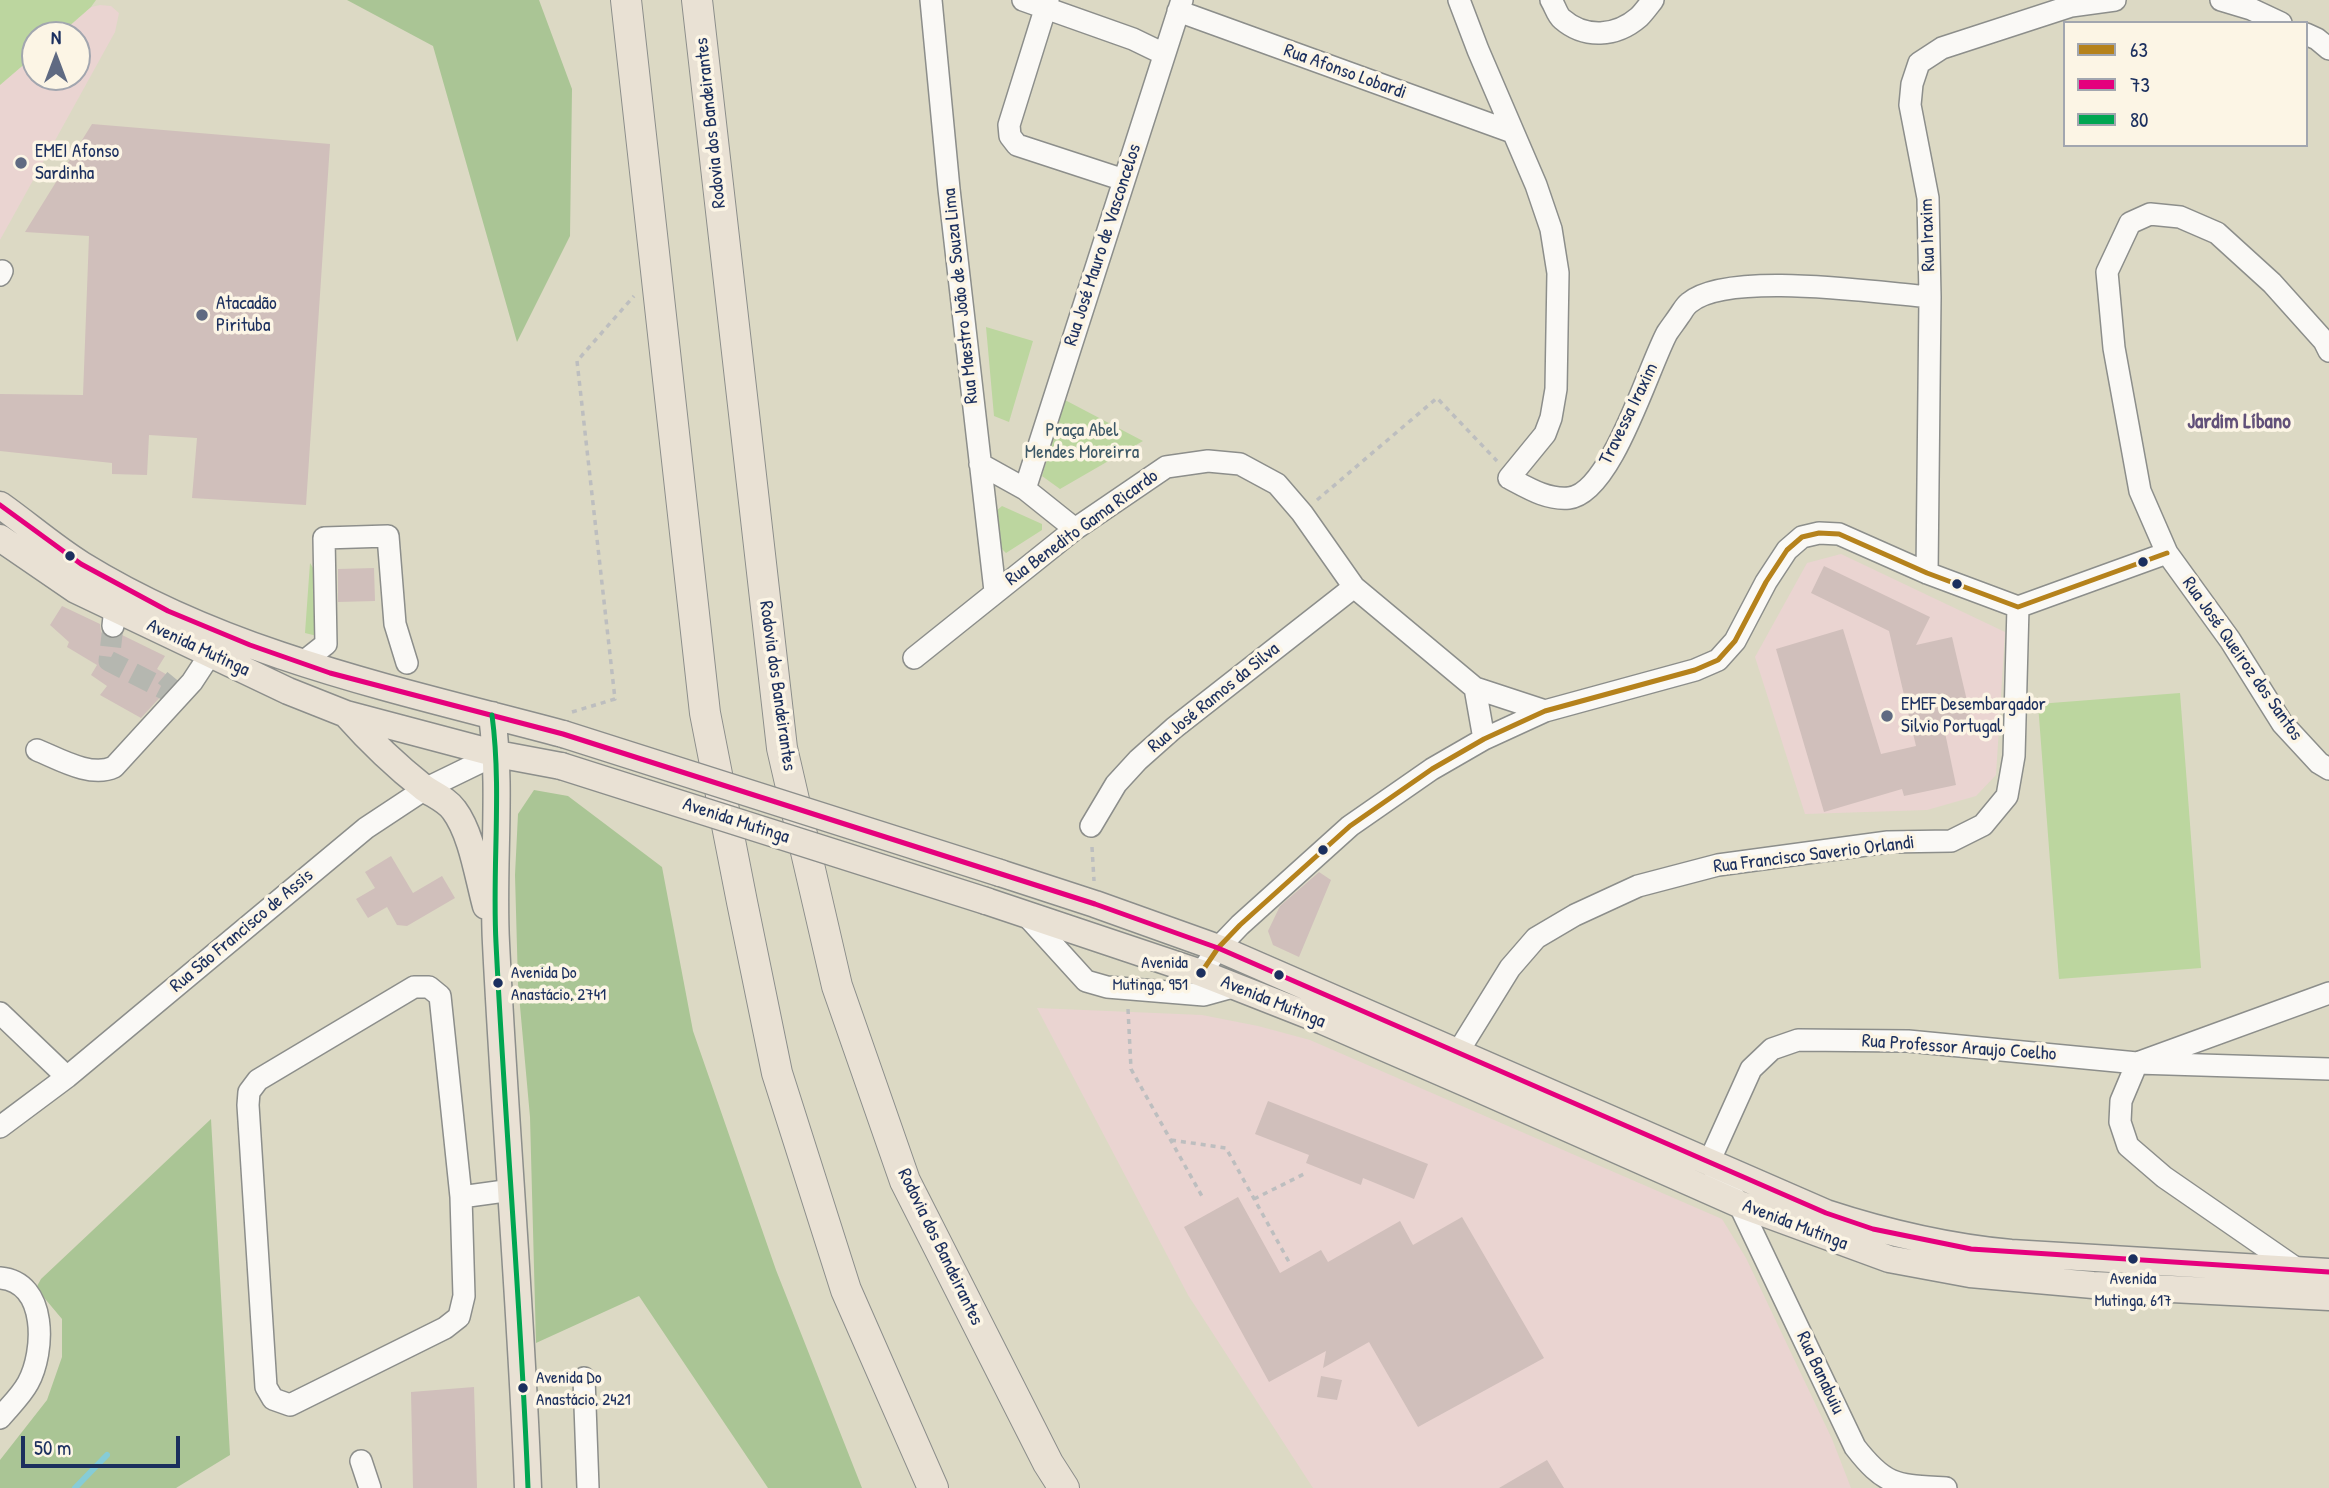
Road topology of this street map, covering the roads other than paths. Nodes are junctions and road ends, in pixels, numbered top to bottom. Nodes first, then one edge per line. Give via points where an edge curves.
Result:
1 (626, 0) edge
2 (697, 0) edge
3 (931, 0) edge
4 (1023, 0) edge
5 (1459, 0) edge
6 (1552, 0) edge
7 (1653, 0) edge
8 (2115, 0) edge
9 (2221, 0) edge
10 (1047, 4) edge
11 (1180, 6) edge
12 (2277, 21) edge
13 (2308, 35) edge
14 (2329, 49) edge
15 (1164, 54) junction
16 (1512, 132) junction
17 (1124, 180) junction
18 (1930, 297) junction
19 (2329, 351) edge
20 (980, 464) junction
21 (1025, 489) junction
22 (0, 505) edge
23 (1075, 529) junction
24 (0, 538) edge
25 (2167, 553) junction
26 (1927, 573) junction
27 (1354, 587) junction
28 (995, 591) junction
29 (2018, 607) junction
30 (207, 651) junction
31 (914, 658) dead end
32 (302, 663) junction
33 (407, 663) dead end
34 (176, 678) tunnel mouth
35 (1475, 688) junction
36 (428, 699) junction
37 (1545, 711) junction
38 (346, 714) junction
39 (492, 715) junction
40 (1484, 739) junction
41 (37, 750) dead end
42 (497, 754) junction
43 (2329, 769) edge
44 (425, 789) junction
45 (1091, 826) road end
46 (1024, 913) junction
47 (495, 940) junction
48 (1218, 948) junction
49 (1201, 973) junction
50 (1233, 987) junction
51 (2329, 993) edge
52 (0, 1013) edge
53 (1458, 1052) junction
54 (1405, 1056) junction
55 (2137, 1063) junction
56 (2329, 1069) edge
57 (67, 1076) junction
58 (0, 1128) edge
59 (1709, 1162) junction
60 (512, 1190) junction
61 (461, 1197) junction
62 (1739, 1204) junction
63 (2300, 1271) junction
64 (2329, 1272) edge
65 (0, 1278) edge
66 (2329, 1290) edge
67 (2329, 1297) edge
68 (584, 1378) dead end
69 (0, 1418) edge
70 (361, 1461) dead end
71 (370, 1488) edge
72 (528, 1488) edge
73 (588, 1488) edge
74 (933, 1488) edge
75 (1064, 1488) edge
76 (1946, 1488) edge

1 - 74 highway via 705,713 777,1073 846,1290
2 - 75 highway, Rodovia dos Bandeirantes via 782,748 838,986 905,1181
3 - 20 street, Rua Maestro João de Souza Lima
4 - 10 street
5 - 16 street
6 - 7 street via 1560,18 1582,32 1599,34 1619,30
8 - 18 street, Rua Iraxim via 2071,6 1942,48 1919,63 1910,105 1928,198
9 - 12 street
10 - 15 street
10 - 17 street via 1009,125 1010,136 1017,145
11 - 15 street, Rua José Mauro de Vasconcelos
11 - 16 street, Rua Afonso Lobardi
13 - 14 street
15 - 17 street, Rua José Mauro de Vasconcelos
16 - 18 street, Travessa Iraxim via 1551,229 1558,273 1556,389 1551,418 1545,434 1509,478 1541,495 1570,498 1590,488 1612,459 1667,333 1689,303 1713,291 1756,285
17 - 21 street, Rua José Mauro de Vasconcelos
18 - 26 street, Rua Iraxim
19 - 25 street, Rua José Queiroz dos Santos via 2272,283 2217,233 2180,217 2150,214 2130,223 2107,272 2114,348 2140,491
20 - 21 street
20 - 28 street, Rua Maestro João de Souza Lima
21 - 23 street
22 - 32 main road, Avenida Mutinga via 81,564 168,611
23 - 27 street, Rua Benedito Gama Ricardo via 1166,467 1209,461 1240,464 1277,484
23 - 28 street, Rua Benedito Gama Ricardo
24 - 30 main road, Avenida Mutinga via 114,617
25 - 29 street
25 - 43 street, Rua José Queiroz dos Santos via 2282,723
26 - 29 street
26 - 37 street via 1839,534 1802,537 1787,550 1735,641 1718,660
27 - 35 street, Rua Benedito Gama Ricardo
27 - 45 street, Rua José Ramos da Silva via 1138,760 1116,784
28 - 31 street, Rua Benedito Gama Ricardo
29 - 53 street, Rua Francisco Saverio Orlandi via 2014,756 2007,796 1983,825 1951,841 1888,842 1718,864 1638,886 1536,938 1510,968
30 - 34 street
30 - 38 main road, Avenida Mutinga
30 - 41 street via 192,682 114,767 90,770
32 - 33 street via 326,644 324,538 388,536 395,624
32 - 36 main road, Avenida Mutinga
35 - 37 street, Rua Benedito Gama Ricardo
35 - 40 street
36 - 38 main road via 370,696
36 - 39 main road, Avenida Mutinga
37 - 40 street
38 - 42 main road, Avenida Mutinga
38 - 44 main road
39 - 42 main road
39 - 48 main road, Avenida Mutinga, bridge via 564,724
40 - 48 street via 1350,826
42 - 44 street, Rua São Francisco de Assis
42 - 46 main road, Avenida Mutinga, bridge via 561,766
42 - 47 main road
44 - 47 main road via 453,807 460,818
44 - 57 street, Rua São Francisco de Assis via 366,828
46 - 49 main road, Avenida Mutinga
46 - 50 street via 1086,981 1204,995
47 - 60 main road
48 - 49 street
48 - 53 main road, Avenida Mutinga
49 - 50 main road, Avenida Mutinga
50 - 54 main road, Avenida Mutinga
51 - 55 street
52 - 57 street
53 - 54 street
53 - 59 main road, Avenida Mutinga
54 - 62 main road, Avenida Mutinga
55 - 56 street, Rua Professor Araujo Coelho
55 - 59 street, Rua Professor Araujo Coelho via 1908,1041 1798,1040 1772,1049 1751,1069
55 - 63 street via 2121,1101 2120,1122 2128,1146 2164,1177
57 - 58 street, Rua São Francisco de Assis
59 - 62 street
59 - 63 main road, Avenida Mutinga via 1873,1229 1971,1249
60 - 61 street
60 - 72 main road
61 - 61 street via 440,996 429,987 414,987 258,1080 249,1092 248,1105 267,1387 273,1399 290,1405 459,1317 464,1296
62 - 67 main road, Avenida Mutinga via 1889,1259 1970,1274
62 - 76 street, Rua Banabuiu via 1855,1447 1889,1482
63 - 64 main road, Avenida Mutinga
63 - 66 street
65 - 69 street via 22,1286 35,1304 40,1352 28,1384
68 - 73 street
70 - 71 street

